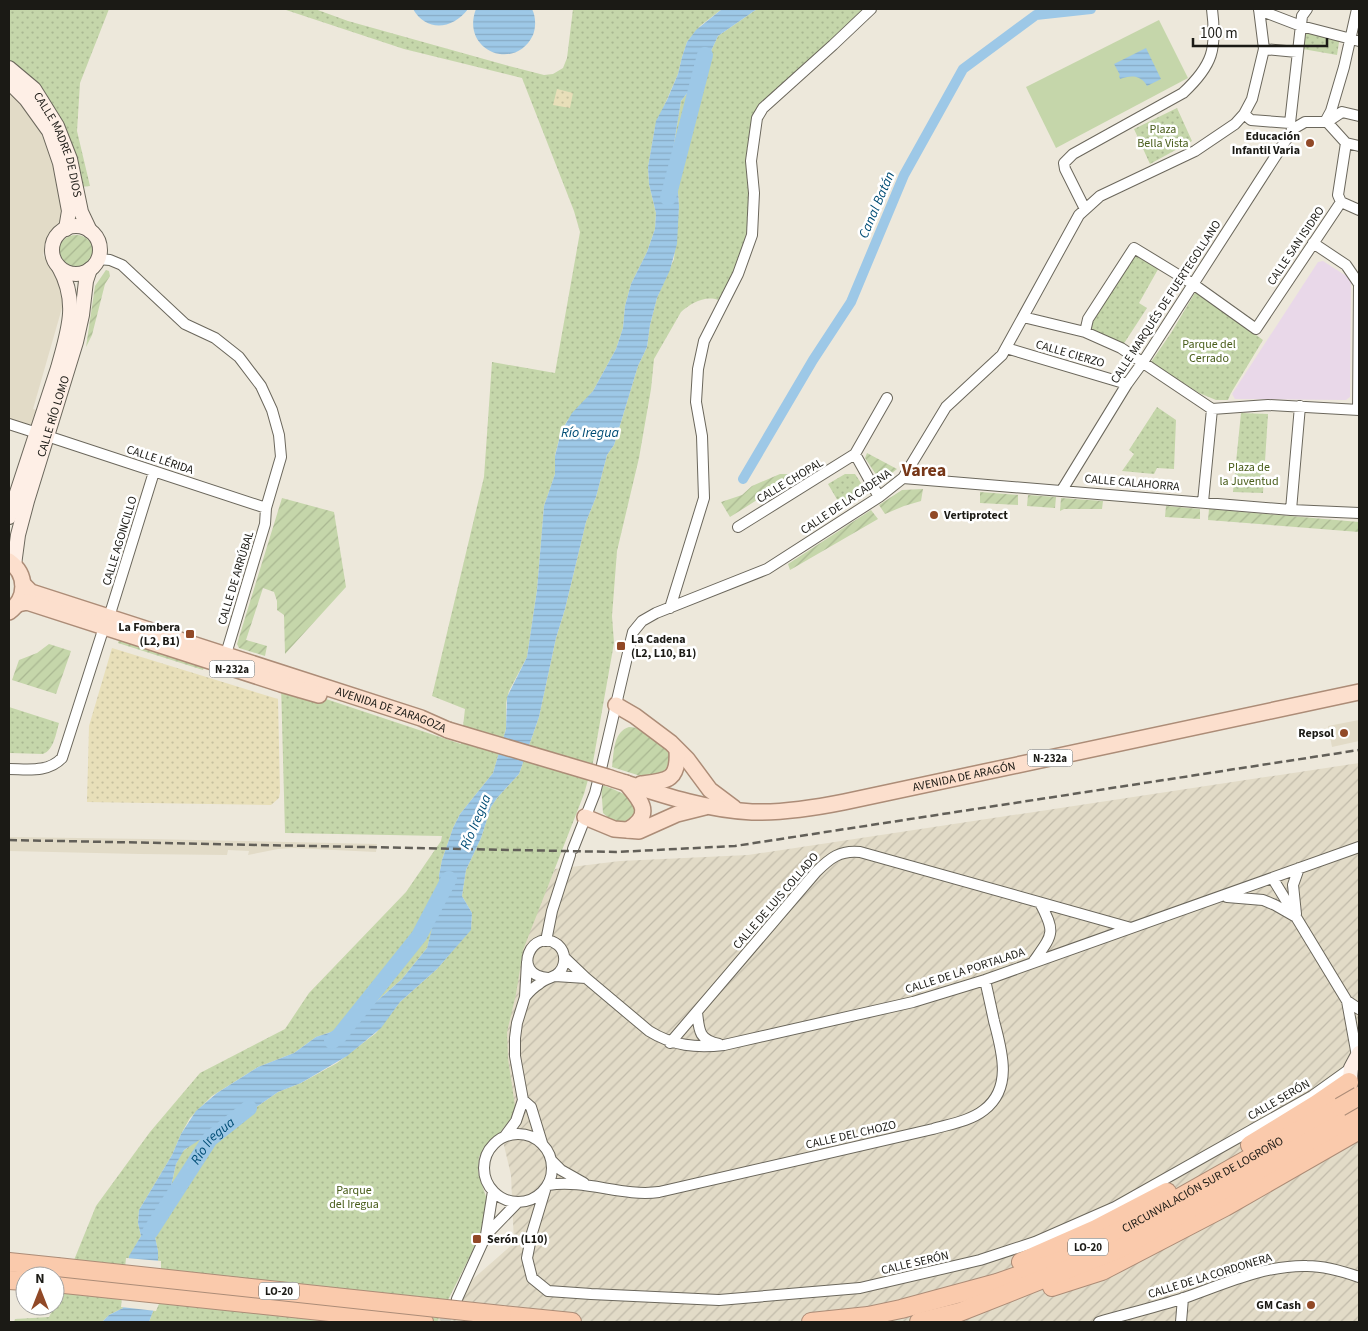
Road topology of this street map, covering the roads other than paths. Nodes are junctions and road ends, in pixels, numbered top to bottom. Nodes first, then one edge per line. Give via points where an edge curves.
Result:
1 (871, 9) edge
2 (1212, 9) edge
3 (1259, 9) edge
4 (1306, 9) edge
5 (1357, 9) edge
6 (1302, 26) junction
7 (1355, 39) edge
8 (1264, 49) junction
9 (1297, 52) junction
10 (9, 68) edge
11 (9, 82) edge
12 (1244, 114) junction
13 (1359, 116) edge
14 (1326, 122) junction
15 (1291, 126) junction
16 (1346, 143) junction
17 (1359, 146) edge
18 (1341, 202) junction
19 (1085, 210) junction
20 (1359, 210) edge
21 (66, 229) junction
22 (90, 231) junction
23 (1313, 243) junction
24 (94, 264) junction
25 (59, 267) junction
26 (1193, 284) junction
27 (1023, 317) junction
28 (1085, 332) junction
29 (1006, 348) junction
30 (1143, 362) junction
31 (1127, 384) junction
32 (55, 393) junction
33 (887, 398) dead end
34 (1300, 406) junction
35 (1212, 409) junction
36 (1359, 410) edge
37 (9, 424) edge
38 (42, 435) junction
39 (855, 454) junction
40 (154, 472) junction
41 (903, 478) junction
42 (1062, 490) junction
43 (879, 497) junction
44 (1203, 502) junction
45 (266, 508) junction
46 (1291, 510) junction
47 (1359, 512) edge
48 (9, 517) edge
49 (738, 527) dead end
50 (12, 563) edge
51 (24, 584) junction
52 (13, 608) edge
53 (670, 608) junction
54 (106, 622) junction
55 (226, 654) junction
56 (1359, 692) edge
57 (616, 705) junction
58 (448, 730) junction
59 (677, 750) junction
60 (9, 769) edge
61 (630, 784) junction
62 (709, 806) junction
63 (738, 811) junction
64 (585, 817) junction
65 (628, 830) junction
66 (1359, 847) edge
67 (1299, 868) junction
68 (1273, 879) junction
69 (1221, 897) junction
70 (1040, 903) junction
71 (1297, 918) junction
72 (1132, 928) junction
73 (546, 941) junction
74 (564, 957) junction
75 (1034, 961) junction
76 (527, 962) junction
77 (551, 977) junction
78 (586, 978) junction
79 (985, 980) junction
80 (525, 997) junction
81 (1348, 1002) junction
82 (1359, 1010) edge
83 (697, 1012) junction
84 (670, 1042) junction
85 (724, 1045) junction
86 (1354, 1074) edge
87 (523, 1100) junction
88 (1352, 1118) edge
89 (505, 1136) junction
90 (542, 1143) junction
91 (552, 1161) junction
92 (585, 1184) junction
93 (547, 1188) junction
94 (493, 1191) junction
95 (517, 1203) junction
96 (486, 1235) junction
97 (1359, 1277) edge
98 (65, 1279) edge
99 (65, 1279) edge
100 (1183, 1298) junction
101 (457, 1300) tunnel mouth
102 (901, 1309) junction
103 (424, 1322) edge
104 (572, 1322) edge
105 (811, 1322) edge
106 (919, 1322) edge
107 (1099, 1322) edge
108 (1181, 1322) edge

1 - 53 street via 763,108 757,118 751,161 754,193 752,235 738,274 704,341 696,402 702,436 704,498
2 - 19 street via 1214,25 1210,57 1205,70 1194,82 1183,93 1073,154 1064,163
3 - 6 street
3 - 8 street, CALLE DE LA CADENA
4 - 6 street
5 - 7 street
6 - 7 street
6 - 9 street
7 - 14 street
8 - 9 street
8 - 12 street, CALLE DE LA CADENA via 1252,99
9 - 15 street
10 - 22 main road, CALLE MADRE DE DIOS via 34,88 57,126 70,159 81,212
11 - 21 main road, CALLE MADRE DE DIOS via 49,131 60,163 69,211
12 - 15 street via 1251,120
12 - 19 street, CALLE DE LA CADENA via 1195,151 1100,196
13 - 14 street via 1342,112
14 - 15 street
14 - 16 street
15 - 26 street, CALLE MARQUÉS DE FUERTEGOLLANO
16 - 17 street
16 - 18 street, CALLE SAN ISIDRO via 1338,196
18 - 20 street
18 - 23 street, CALLE SAN ISIDRO
19 - 27 street, CALLE DE LA CADENA via 1079,215
21 - 22 main road via 78,227
21 - 25 main road via 56,238 51,251
22 - 24 main road via 99,243 100,251
23 - 26 street, CALLE SAN ISIDRO via 1256,329
23 - 36 street via 1346,265 1359,284
24 - 25 main road via 84,272 71,274
24 - 32 main road, CALLE RÍO LOMO via 86,281 76,342
24 - 45 street, CALLE DE ARRÚBAL via 110,260 122,265 185,324 215,338 239,357 262,386 279,435 281,457
25 - 32 main road, CALLE RÍO LOMO via 67,281 71,313
26 - 28 street via 1134,248 1088,319
26 - 30 street, CALLE MARQUÉS DE FUERTEGOLLANO
27 - 28 street
27 - 29 street, CALLE DE LA CADENA
28 - 30 street
29 - 31 street, CALLE CIERZO
29 - 41 street, CALLE DE LA CADENA via 1002,356 946,407
30 - 31 street, CALLE MARQUÉS DE FUERTEGOLLANO
30 - 35 street
31 - 42 street, CALLE MARQUÉS DE FUERTEGOLLANO
32 - 38 main road, CALLE RÍO LOMO
33 - 39 street, CALLE CHOPAL
34 - 35 street
34 - 36 street
34 - 46 street
35 - 44 street
37 - 38 street, CALLE LÉRIDA
38 - 40 street, CALLE LÉRIDA
38 - 48 main road, CALLE RÍO LOMO
38 - 50 main road, CALLE RÍO LOMO
39 - 43 street
39 - 49 street, CALLE CHOPAL
40 - 45 street, CALLE LÉRIDA
40 - 54 street, CALLE AGONCILLO
41 - 42 street, CALLE CALAHORRA
41 - 43 street, CALLE DE LA CADENA
42 - 44 street, CALLE CALAHORRA
43 - 53 street, CALLE DE LA CADENA via 767,569
44 - 46 street, CALLE CALAHORRA
45 - 55 street, CALLE DE ARRÚBAL via 265,524
46 - 47 street, CALLE CALAHORRA
50 - 51 main road via 19,570
51 - 52 main road, N-232a
51 - 54 main road, AVENIDA DE ZARAGOZA / N-232a via 31,592
52 - 54 main road, AVENIDA DE ZARAGOZA / N-232a via 27,602
53 - 57 street, CALLE DE LA CADENA via 642,621 634,632
54 - 55 main road, AVENIDA DE ZARAGOZA / N-232a
54 - 58 main road, AVENIDA DE ZARAGOZA / N-232a via 281,684
54 - 60 street, CALLE AGONCILLO via 62,758 42,769
55 - 58 main road, AVENIDA DE ZARAGOZA / N-232a via 421,718
56 - 63 main road, AVENIDA DE ARAGÓN / N-232a via 844,802 782,811
57 - 59 main road
57 - 64 street, CALLE DE LA CADENA via 601,769
58 - 61 main road, N-232a, bridge
59 - 61 main road via 676,770 670,778 658,783
59 - 63 main road via 688,759 710,790
61 - 62 main road, AVENIDA DE ARAGÓN / N-232a
61 - 65 main road via 643,809 638,823
62 - 63 main road, AVENIDA DE ARAGÓN / N-232a
62 - 65 main road via 677,814 642,830
64 - 65 main road via 618,830
64 - 73 street, CALLE DE LA CADENA via 552,911
66 - 67 street, CALLE DE LA PORTALADA
67 - 68 street, CALLE DE LA PORTALADA
67 - 71 street via 1293,885
68 - 69 street, CALLE DE LA PORTALADA
68 - 71 street
69 - 71 street via 1263,900
69 - 72 street, CALLE DE LA PORTALADA
70 - 72 street, CALLE DE LUIS COLLADO
70 - 75 street via 1050,922 1051,933
70 - 83 street, CALLE DE LUIS COLLADO via 860,852 836,854 816,872
71 - 81 street
72 - 75 street, CALLE DE LA PORTALADA
73 - 74 street via 557,944
73 - 76 street via 531,948
74 - 77 street via 560,971
74 - 78 street, CALLE DE LA PORTALADA
75 - 79 street, CALLE DE LA PORTALADA
76 - 77 street via 529,969 540,978
76 - 80 street
77 - 78 street
77 - 80 street
78 - 84 street, CALLE DE LA PORTALADA via 649,1031
79 - 85 street, CALLE DE LA PORTALADA via 913,1002
79 - 92 street, CALLE DEL CHOZO via 1004,1067 997,1096 976,1116 933,1129 659,1192 639,1193
80 - 87 street via 515,1038
81 - 82 street
81 - 86 street
83 - 84 street, CALLE DE LUIS COLLADO
83 - 85 street via 702,1036 709,1042
84 - 85 street, CALLE DE LA PORTALADA via 693,1047
86 - 88 highway, CIRCUNVALACIÓN SUR DE LOGROÑO / LO-20, bridge
86 - 93 street, CALLE SERÓN via 1107,1211 1035,1242 989,1257 860,1288 719,1300 548,1290 532,1278 527,1258
86 - 102 highway via 1317,1104 1185,1182 1096,1229 1040,1255
87 - 89 street via 516,1121
87 - 90 street via 531,1107
88 - 102 highway, CIRCUNVALACIÓN SUR DE LOGROÑO / LO-20 via 1062,1260 997,1283
88 - 106 highway, CIRCUNVALACIÓN SUR DE LOGROÑO / LO-20 via 1121,1248 960,1312
89 - 90 street via 524,1134
89 - 94 street via 489,1150 485,1160 484,1171
90 - 91 street
91 - 92 street, CALLE DEL CHOZO
91 - 93 street
92 - 93 street, CALLE DEL CHOZO via 561,1183
93 - 95 street via 532,1199
94 - 95 street
94 - 96 street
95 - 96 street
96 - 101 street
97 - 100 street, CALLE DE LA CORDONERA via 1324,1267 1288,1267 1234,1280
98 - 104 highway, LO-20, bridge
99 - 103 highway, LO-20
100 - 107 street, CALLE DE LA CORDONERA
100 - 108 street
102 - 105 highway, CIRCUNVALACIÓN SUR DE LOGROÑO / LO-20

